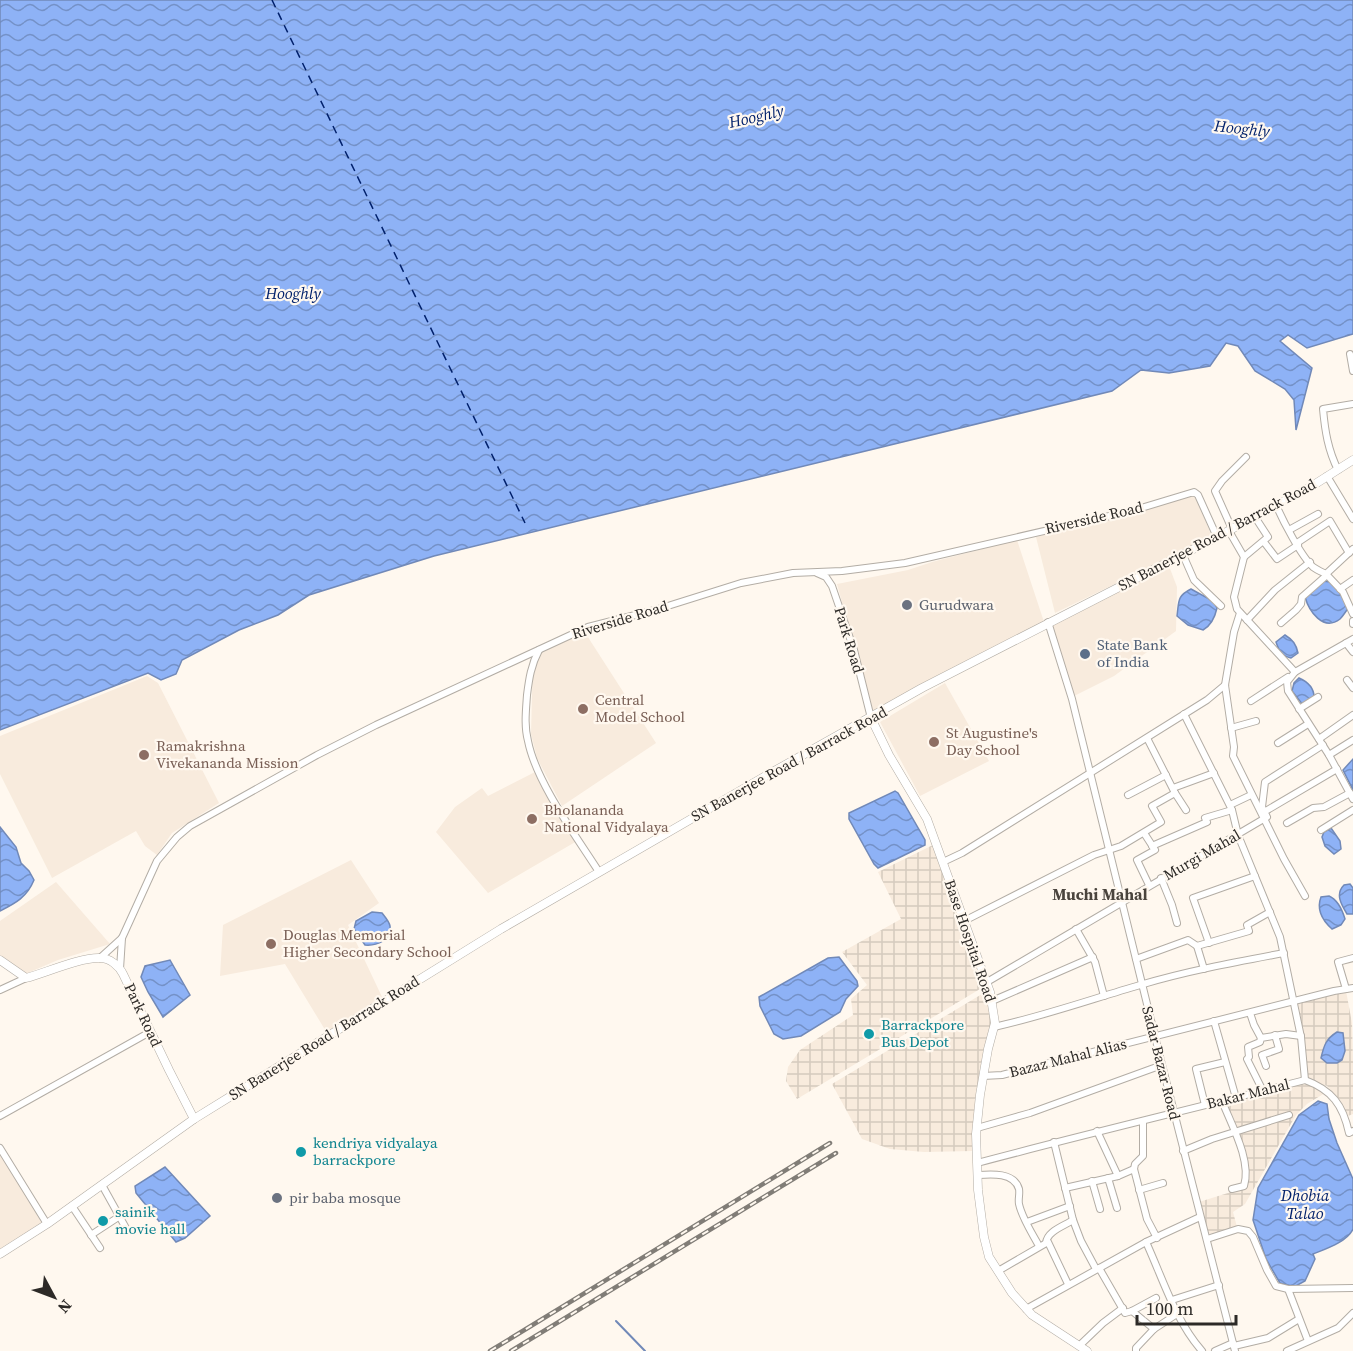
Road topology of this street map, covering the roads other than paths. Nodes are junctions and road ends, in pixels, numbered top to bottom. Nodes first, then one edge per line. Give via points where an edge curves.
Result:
1 (1350, 354) dead end
2 (1353, 371) edge
3 (1353, 404) edge
4 (1246, 457) dead end
5 (1353, 460) edge
6 (1338, 470) junction
7 (1327, 476) junction
8 (1276, 505) junction
9 (1318, 514) dead end
10 (1255, 517) junction
11 (1353, 519) edge
12 (1230, 530) junction
13 (1289, 530) junction
14 (1217, 537) junction
15 (1264, 542) junction
16 (1298, 544) junction
17 (1351, 551) edge
18 (1183, 555) junction
19 (1244, 557) junction
20 (1310, 562) junction
21 (842, 571) junction
22 (813, 572) junction
23 (1327, 574) junction
24 (1353, 580) edge
25 (832, 586) junction
26 (1340, 589) junction
27 (1351, 603) edge
28 (1221, 606) dead end
29 (1240, 613) junction
30 (1353, 614) edge
31 (1247, 620) junction
32 (1048, 622) junction
33 (1281, 623) dead end
34 (1353, 639) edge
35 (1346, 643) junction
36 (539, 650) junction
37 (1353, 652) edge
38 (1294, 674) junction
39 (1347, 680) dead end
40 (1225, 685) junction
41 (1353, 688) edge
42 (1318, 697) dead end
43 (1251, 701) dead end
44 (1299, 709) junction
45 (1184, 714) junction
46 (1353, 715) edge
47 (871, 718) junction
48 (1256, 721) dead end
49 (1308, 724) junction
50 (1231, 728) junction
51 (1147, 738) junction
52 (1353, 740) edge
53 (1321, 742) junction
54 (1278, 743) dead end
55 (1329, 755) junction
56 (1337, 769) junction
57 (1091, 773) junction
58 (1214, 773) junction
59 (1166, 775) junction
60 (1174, 790) junction
61 (1128, 795) dead end
62 (1251, 795) junction
63 (1352, 796) edge
64 (1231, 807) junction
65 (1186, 810) dead end
66 (1353, 810) edge
67 (1264, 815) junction
68 (1287, 823) dead end
69 (1322, 830) dead end
70 (1144, 834) junction
71 (1238, 835) junction
72 (1152, 846) junction
73 (1109, 850) junction
74 (943, 862) junction
75 (599, 872) junction
76 (1255, 876) junction
77 (1161, 878) junction
78 (1149, 885) junction
79 (1305, 896) dead end
80 (1122, 901) junction
81 (1270, 912) junction
82 (964, 921) junction
83 (1177, 923) dead end
84 (1076, 929) junction
85 (122, 938) junction
86 (1209, 943) junction
87 (1197, 946) junction
88 (1284, 953) junction
89 (1093, 957) junction
90 (1353, 957) edge
91 (100, 958) junction
92 (1136, 959) junction
93 (0, 960) edge
94 (8, 966) junction
95 (120, 969) junction
96 (1204, 969) junction
97 (26, 978) junction
98 (987, 982) junction
99 (1142, 984) junction
100 (8, 986) junction
101 (1350, 989) edge
102 (0, 990) edge
103 (1104, 996) junction
104 (992, 1001) junction
105 (1293, 1002) junction
106 (1250, 1013) junction
107 (1214, 1022) junction
108 (994, 1027) junction
109 (150, 1032) junction
110 (1275, 1035) junction
111 (1301, 1036) junction
112 (1155, 1037) junction
113 (1261, 1038) junction
114 (1225, 1062) junction
115 (1162, 1065) junction
116 (1266, 1066) dead end
117 (983, 1076) junction
118 (1305, 1080) junction
119 (1263, 1091) junction
120 (1236, 1098) junction
121 (1221, 1101) junction
122 (1205, 1105) junction
123 (1174, 1114) junction
124 (1289, 1115) dead end
125 (0, 1116) edge
126 (194, 1119) junction
127 (1143, 1121) junction
128 (977, 1128) junction
129 (1097, 1131) junction
130 (1353, 1131) edge
131 (1234, 1132) junction
132 (1054, 1142) junction
133 (0, 1148) edge
134 (1183, 1151) junction
135 (977, 1163) junction
136 (1134, 1169) junction
137 (978, 1175) junction
138 (1118, 1176) junction
139 (1108, 1178) junction
140 (1092, 1181) junction
141 (1163, 1183) dead end
142 (102, 1185) junction
143 (1065, 1188) junction
144 (1232, 1189) dead end
145 (1139, 1190) junction
146 (72, 1206) junction
147 (1070, 1206) junction
148 (1117, 1208) dead end
149 (1100, 1209) dead end
150 (120, 1216) junction
151 (1200, 1217) junction
152 (1073, 1220) junction
153 (1027, 1222) junction
154 (47, 1224) junction
155 (127, 1230) dead end
156 (91, 1235) junction
157 (1157, 1238) junction
158 (1207, 1239) junction
159 (1146, 1242) junction
160 (1042, 1244) junction
161 (100, 1248) dead end
162 (0, 1254) edge
163 (1098, 1268) junction
164 (998, 1271) junction
165 (1068, 1284) junction
166 (1219, 1285) junction
167 (1353, 1288) edge
168 (1288, 1290) junction
169 (1156, 1298) dead end
170 (1172, 1300) junction
171 (1123, 1308) junction
172 (1026, 1309) junction
173 (1132, 1311) junction
174 (1353, 1313) edge
175 (1177, 1314) junction
176 (1299, 1319) junction
177 (1154, 1329) junction
178 (1308, 1341) junction
179 (1079, 1346) junction
180 (1234, 1347) edge
181 (1087, 1351) edge
182 (1136, 1351) edge
183 (1202, 1351) edge
184 (1215, 1351) edge
185 (1287, 1351) edge

1 - 2 street
3 - 6 street via 1323,410 1325,437
4 - 12 street via 1215,491
5 - 6 street, SN Banerjee Road / Barrack Road
6 - 7 street, SN Banerjee Road / Barrack Road
7 - 8 street, SN Banerjee Road / Barrack Road
7 - 11 street
8 - 10 street, SN Banerjee Road / Barrack Road
8 - 13 street
9 - 13 street
10 - 12 street, SN Banerjee Road / Barrack Road
10 - 15 street via 1269,537
12 - 14 street, SN Banerjee Road / Barrack Road
12 - 19 street
13 - 16 street
14 - 18 street, SN Banerjee Road / Barrack Road
14 - 21 street, Riverside Road via 1194,492 1131,511 905,562
15 - 16 street via 1277,559
15 - 19 street
16 - 17 street via 1330,521
16 - 20 street
17 - 23 street
18 - 28 street via 1194,580
18 - 32 street, SN Banerjee Road / Barrack Road
19 - 29 street via 1234,597
20 - 23 street
20 - 31 street via 1275,590
21 - 22 street, Riverside Road
21 - 25 street
22 - 25 street via 824,576
22 - 36 street, Riverside Road via 741,583 588,627
23 - 26 street
23 - 33 street
24 - 26 street
25 - 47 street, Park Road
26 - 27 street
27 - 30 street
29 - 31 street
29 - 40 street
31 - 38 street
32 - 47 street, SN Banerjee Road / Barrack Road
32 - 57 street, Sadar Bazar Road
34 - 35 street
35 - 37 street
35 - 38 street
36 - 75 street via 528,690 528,745 553,799
36 - 85 street, Riverside Road via 376,725 190,826 158,861
38 - 43 street
38 - 44 street via 1287,682 1288,691
39 - 41 street
40 - 45 street
40 - 50 street
42 - 44 street
44 - 49 street
45 - 51 street
45 - 58 street
46 - 53 street
47 - 74 street, Base Hospital Road via 927,819
47 - 75 street, SN Banerjee Road / Barrack Road
48 - 50 street
49 - 53 street
49 - 54 street
50 - 62 street via 1233,756
51 - 57 street
51 - 59 street
52 - 55 street
53 - 55 street
53 - 67 street via 1265,782
55 - 56 street
56 - 63 street
56 - 67 street, Murgi Mahal
57 - 73 street, Sadar Bazar Road
57 - 74 street
58 - 60 street
58 - 64 street
59 - 60 street
59 - 61 street
60 - 65 street
60 - 70 street via 1152,806 1161,822
62 - 64 street
62 - 67 street
63 - 68 street via 1313,808
64 - 71 street
64 - 72 street
66 - 69 street
67 - 71 street, Murgi Mahal
67 - 79 street
70 - 72 street
70 - 73 street
71 - 76 street
71 - 77 street, Murgi Mahal
72 - 78 street via 1155,850 1137,860
73 - 80 street, Sadar Bazar Road
73 - 82 street
74 - 82 street, Base Hospital Road
75 - 126 street, SN Banerjee Road / Barrack Road
76 - 81 street
76 - 86 street via 1193,898
77 - 78 street, Murgi Mahal
77 - 83 street
78 - 80 street, Murgi Mahal
80 - 84 street, Murgi Mahal
80 - 92 street, Sadar Bazar Road
81 - 86 street via 1248,925 1249,931
81 - 88 street
82 - 98 street, Base Hospital Road
84 - 89 street
84 - 98 street, Murgi Mahal
85 - 91 street, Riverside Road
85 - 95 street
86 - 87 street
87 - 92 street via 1188,940
87 - 96 street
88 - 96 street
88 - 105 street
89 - 103 street
89 - 104 street
90 - 101 street via 1338,962
91 - 95 street, Park Road
91 - 97 street
92 - 99 street, Sadar Bazar Road
93 - 94 street
94 - 97 street
94 - 100 street via 12,977
95 - 109 street, Park Road
96 - 99 street
97 - 100 street
98 - 104 street, Base Hospital Road
99 - 103 street
99 - 112 street, Sadar Bazar Road
100 - 102 street
101 - 105 street, Bazaz Mahal Alias
103 - 108 street
104 - 108 street, Base Hospital Road
105 - 106 street, Bazaz Mahal Alias
105 - 111 street
106 - 107 street, Bazaz Mahal Alias
106 - 113 street
107 - 112 street, Bazaz Mahal Alias
107 - 114 street
108 - 117 street, Base Hospital Road
109 - 125 street
109 - 126 street, Park Road
110 - 111 street
110 - 113 street
110 - 116 street via 1279,1049 1262,1055
111 - 118 street
112 - 115 street, Sadar Bazar Road
112 - 117 street, Bazaz Mahal Alias via 1002,1075
113 - 119 street via 1248,1047 1247,1059
114 - 120 street
114 - 122 street via 1196,1069
115 - 123 street, Sadar Bazar Road
115 - 128 street
117 - 128 street, Base Hospital Road
118 - 119 street, Bakar Mahal
118 - 130 street, Bakar Mahal via 1320,1085 1335,1098 1349,1133
119 - 120 street, Bakar Mahal
120 - 121 street, Bakar Mahal
121 - 122 street, Bakar Mahal
121 - 131 street
122 - 123 street, Bakar Mahal
123 - 127 street, Bakar Mahal
123 - 134 street, Sadar Bazar Road
124 - 131 street
126 - 142 street, SN Banerjee Road / Barrack Road
127 - 129 street, Bakar Mahal
127 - 136 street via 1143,1156
128 - 135 street, Base Hospital Road
129 - 132 street, Bakar Mahal
129 - 138 street
131 - 134 street
131 - 144 street via 1246,1179 1244,1186
132 - 135 street, Bakar Mahal
132 - 143 street
133 - 154 street
134 - 151 street, Sadar Bazar Road
135 - 137 street, Base Hospital Road
136 - 138 street
136 - 145 street
137 - 153 street via 996,1174 1014,1182
137 - 164 street, Base Hospital Road via 984,1237
138 - 139 street
139 - 140 street
139 - 148 street
140 - 143 street
140 - 149 street
141 - 145 street
142 - 146 street, SN Banerjee Road / Barrack Road
142 - 150 street
143 - 147 street
145 - 157 street
146 - 154 street, SN Banerjee Road / Barrack Road
146 - 156 street
147 - 152 street
147 - 153 street
150 - 155 street
150 - 156 street
151 - 157 street
151 - 158 street, Sadar Bazar Road
152 - 160 street via 1049,1234
152 - 163 street via 1081,1242
153 - 160 street
154 - 162 street, SN Banerjee Road / Barrack Road
156 - 161 street
157 - 159 street
158 - 166 street, Sadar Bazar Road
158 - 168 street via 1238,1229 1248,1231 1276,1286
159 - 163 street
159 - 170 street
160 - 164 street
160 - 165 street via 1048,1242
163 - 165 street
163 - 171 street
164 - 172 street, Base Hospital Road
165 - 172 street
166 - 170 street
166 - 180 street, Sadar Bazar Road
167 - 168 street
168 - 176 street
169 - 173 street
170 - 175 street
171 - 173 street via 1125,1313
171 - 179 street
172 - 179 street, Base Hospital Road
173 - 177 street
174 - 178 street via 1338,1328
175 - 177 street
175 - 183 street
176 - 178 street
176 - 180 street via 1268,1338
177 - 182 street
178 - 185 street
179 - 181 street, Base Hospital Road
180 - 184 street

